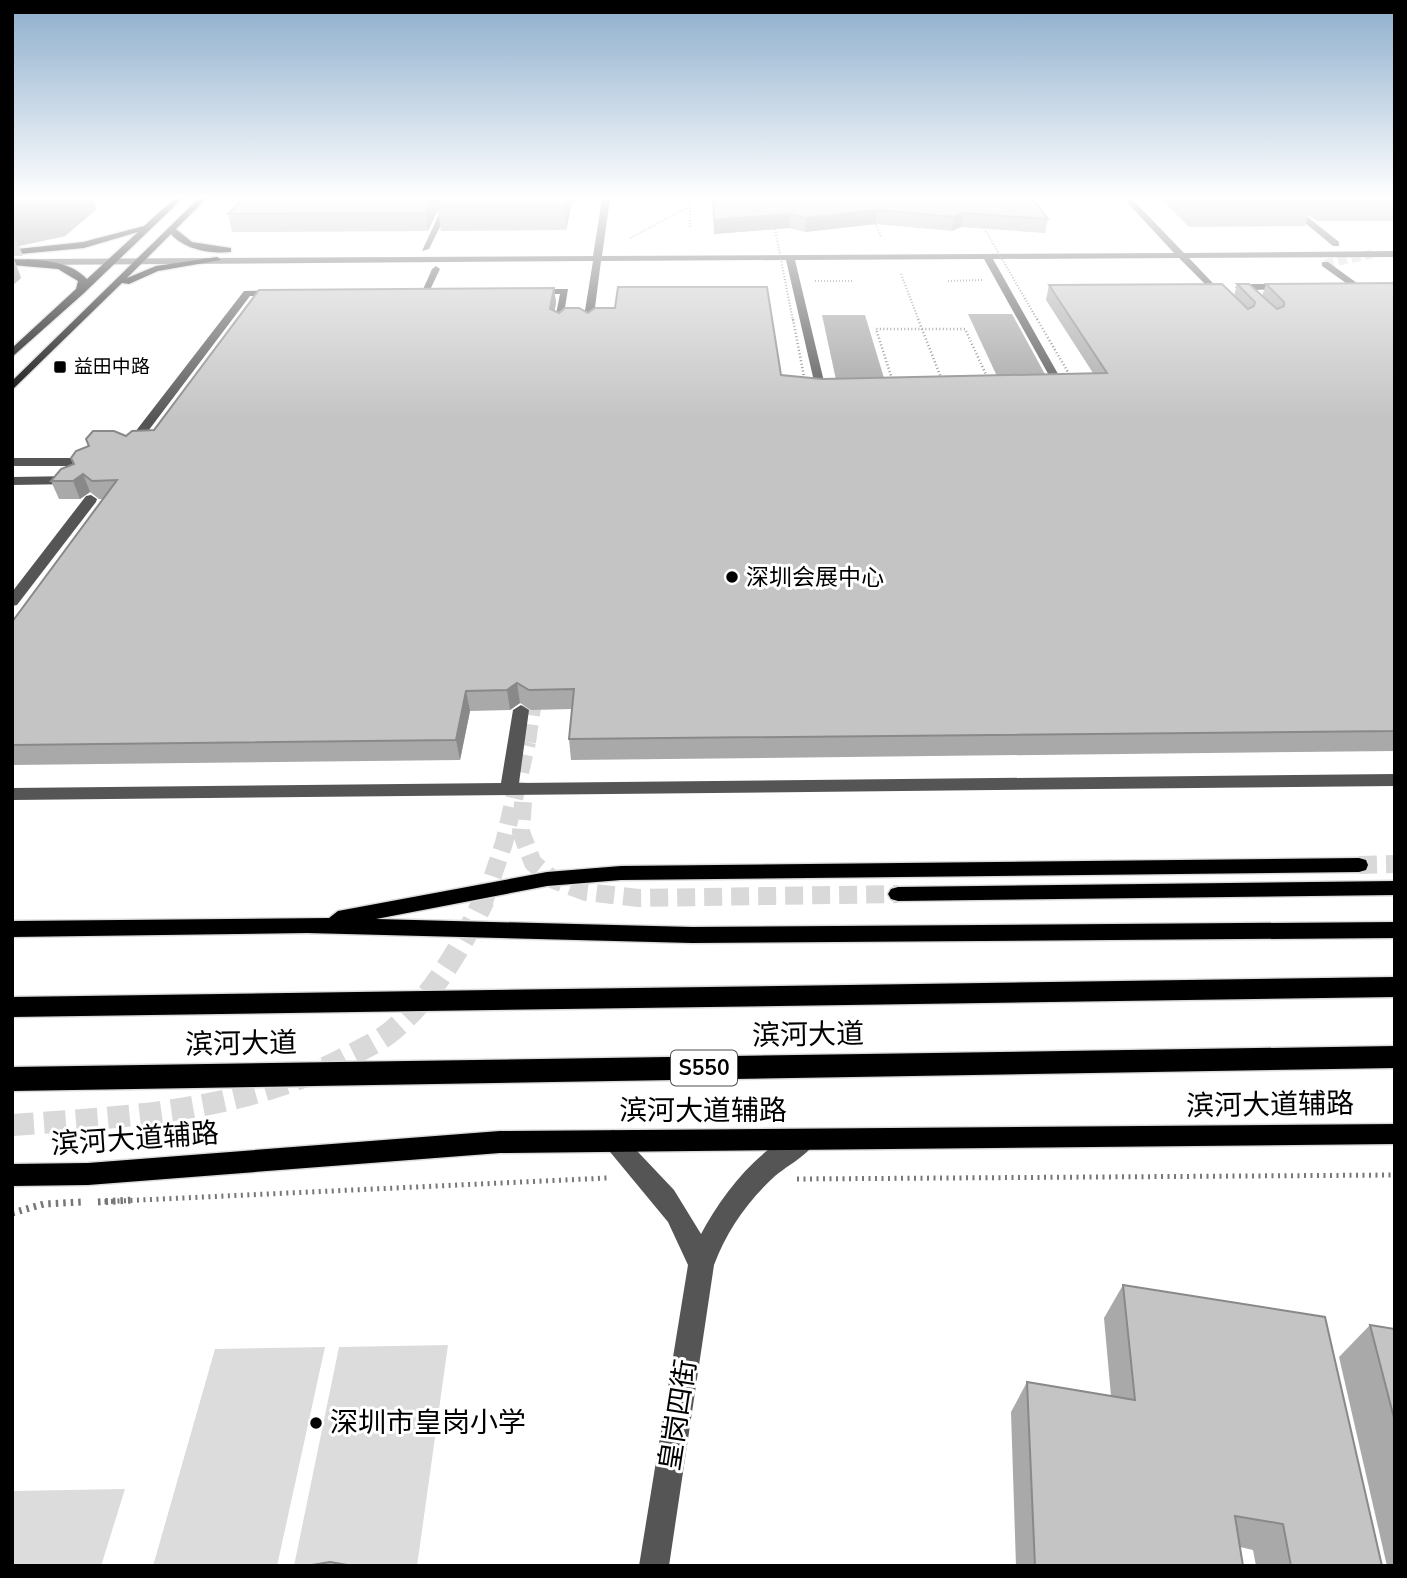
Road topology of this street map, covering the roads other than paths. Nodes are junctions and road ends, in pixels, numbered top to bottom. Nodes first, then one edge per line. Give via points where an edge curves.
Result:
1 (74, 273) edge
2 (100, 273) edge
3 (128, 273) edge
4 (146, 273) edge
5 (434, 273) edge
6 (596, 273) edge
7 (797, 273) edge
8 (992, 273) edge
9 (1197, 273) edge
10 (1337, 273) edge
11 (1292, 286) edge
12 (1331, 286) edge
13 (1356, 286) junction
14 (1369, 286) edge
15 (514, 291) edge
16 (80, 292) junction
17 (411, 292) edge
18 (425, 292) junction
19 (437, 292) edge
20 (108, 293) junction
21 (288, 293) edge
22 (1256, 303) edge
23 (1234, 310) edge
24 (588, 323) edge
25 (559, 324) edge
26 (12, 354) edge
27 (12, 387) edge
28 (1047, 388) edge
29 (1061, 388) junction
30 (1077, 388) edge
31 (807, 390) edge
32 (130, 448) edge
33 (12, 462) edge
34 (89, 462) edge
35 (74, 480) edge
36 (12, 481) edge
37 (91, 499) edge
38 (12, 602) edge
39 (521, 710) dead end
40 (1395, 780) edge
41 (509, 789) junction
42 (12, 794) edge
43 (1360, 865) tunnel mouth
44 (1395, 888) edge
45 (898, 894) tunnel mouth
46 (307, 925) junction
47 (12, 929) edge
48 (1395, 930) edge
49 (1395, 987) edge
50 (12, 1007) edge
51 (1395, 1057) edge
52 (12, 1079) edge
53 (1395, 1134) edge
54 (804, 1140) junction
55 (613, 1141) junction
56 (16, 1176) edge
57 (701, 1265) junction
58 (654, 1566) edge

1 - 16 main road via 83,281
2 - 16 main road
3 - 20 main road
4 - 20 main road
5 - 18 street
6 - 24 street
7 - 31 street via 827,390
8 - 29 street
9 - 23 street
10 - 13 street
11 - 22 street via 1240,287
12 - 13 street
13 - 14 street
15 - 25 street via 565,291
16 - 26 main road
17 - 18 street
18 - 19 street
20 - 27 main road
21 - 32 street via 247,293
28 - 29 street
29 - 30 street
33 - 34 street
35 - 36 street
37 - 38 street
39 - 41 street
40 - 41 street
41 - 42 street
43 - 46 main road via 621,873 547,879
44 - 45 main road
46 - 47 main road
46 - 48 main road via 678,934
49 - 50 highway, 滨河大道
51 - 52 highway, 滨河大道 / S550
53 - 54 main road, 滨河大道辅路
54 - 55 main road, 滨河大道辅路
54 - 57 street, 皇岗四街 via 760,1171 739,1193 710,1239
55 - 56 main road, 滨河大道辅路 via 500,1142
55 - 57 street via 678,1215
57 - 58 street, 皇岗四街

